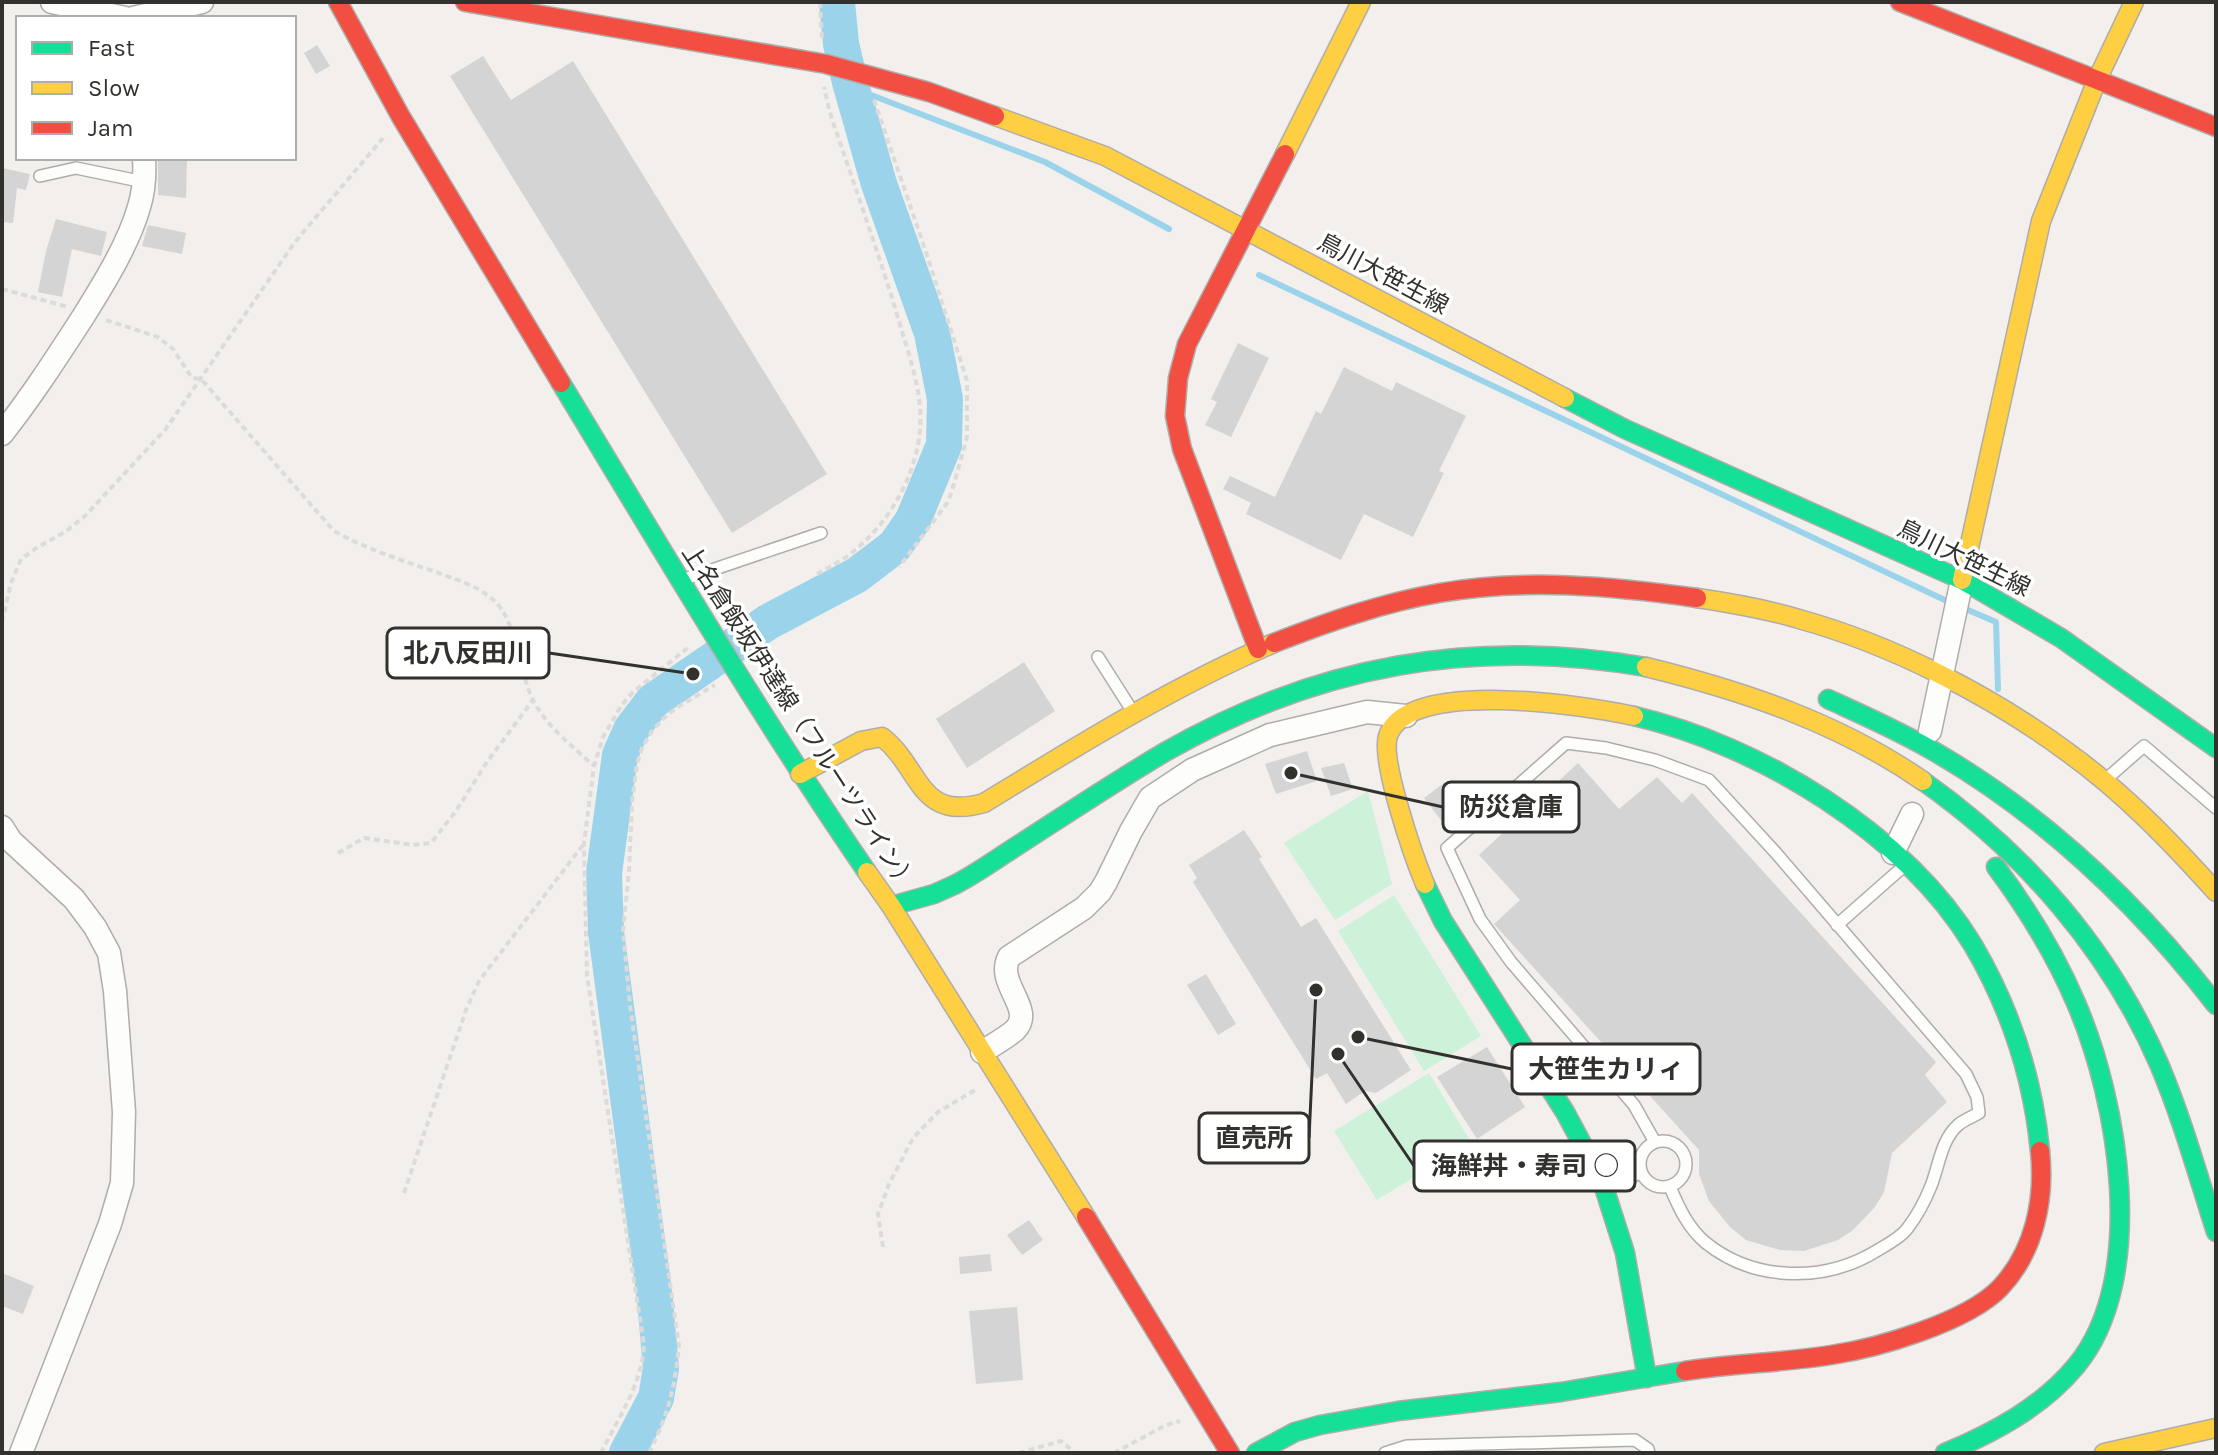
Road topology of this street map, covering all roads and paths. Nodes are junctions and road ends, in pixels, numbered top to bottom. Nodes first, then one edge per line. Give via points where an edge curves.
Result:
1 (52, 2) edge
2 (202, 2) edge
3 (338, 2) edge
4 (465, 2) edge
5 (820, 2) edge
6 (1361, 2) edge
7 (1900, 2) edge
8 (2134, 2) edge
9 (116, 16) edge
10 (142, 16) edge
11 (822, 63) junction
12 (2097, 80) junction
13 (876, 108) dead end
14 (401, 117) junction
15 (2216, 127) edge
16 (144, 160) edge
17 (40, 176) dead end
18 (144, 182) junction
19 (1247, 230) junction
20 (2, 289) edge
21 (86, 311) junction
22 (201, 379) junction
23 (2, 434) edge
24 (821, 533) dead end
25 (899, 567) dead end
26 (817, 574) dead end
27 (682, 580) junction
28 (1962, 580) junction
29 (2, 622) edge
30 (712, 633) junction
31 (1258, 649) junction
32 (1098, 657) dead end
33 (735, 670) junction
34 (1942, 676) junction
35 (1817, 694) dead end
36 (533, 700) junction
37 (1842, 704) junction
38 (1133, 713) junction
39 (1406, 716) junction
40 (1930, 731) dead end
41 (2216, 748) edge
42 (1890, 760) junction
43 (594, 766) junction
44 (800, 774) junction
45 (2103, 781) junction
46 (2216, 808) edge
47 (1912, 814) dead end
48 (1998, 814) dead end
49 (2, 827) edge
50 (584, 843) junction
51 (338, 853) dead end
52 (1899, 859) junction
53 (919, 877) dead end
54 (2216, 892) edge
55 (891, 906) junction
56 (1837, 925) junction
57 (2216, 1005) edge
58 (982, 1052) junction
59 (997, 1076) junction
60 (1655, 1142) junction
61 (1640, 1173) junction
62 (1604, 1187) junction
63 (1670, 1187) junction
64 (404, 1193) dead end
65 (2216, 1232) edge
66 (883, 1247) dead end
67 (1647, 1378) junction
68 (1205, 1414) junction
69 (2216, 1428) edge
70 (2216, 1441) edge
71 (21, 1453) edge
72 (601, 1453) edge
73 (649, 1453) edge
74 (1019, 1453) edge
75 (1075, 1453) edge
76 (1114, 1453) edge
77 (1230, 1453) edge
78 (1256, 1453) edge
79 (1385, 1453) edge
80 (1649, 1453) edge
81 (1945, 1453) edge
82 (2104, 1453) edge
83 (2146, 1453) edge

1 - 9 street
2 - 10 street
3 - 14 main road, 上名倉飯坂伊達線（フルーツライン）
4 - 11 main road, 鳥川大笹生線
5 - 11 path
6 - 19 main road
7 - 12 main road
8 - 12 main road
11 - 19 main road, 鳥川大笹生線 via 929,92 1105,156
11 - 26 path via 830,113 905,343 919,398 920,431 901,494 886,517 848,555
12 - 15 main road
12 - 28 main road via 2041,221
13 - 25 path via 967,381 967,437 948,502
14 - 22 path via 295,242
14 - 27 main road, 上名倉飯坂伊達線（フルーツライン）
16 - 18 street
17 - 18 lane via 76,168
18 - 21 street via 121,250
19 - 28 main road, 鳥川大笹生線 via 1625,429
19 - 31 main road via 1187,344 1175,416 1182,449
20 - 21 path
21 - 22 path via 158,337 192,378
21 - 23 street
22 - 29 path via 165,430 85,516 21,559
22 - 36 path via 334,531 490,597 512,628
24 - 27 lane
27 - 30 main road, 上名倉飯坂伊達線（フルーツライン）
28 - 34 street
28 - 41 main road, 鳥川大笹生線 via 2068,642
30 - 33 main road, 上名倉飯坂伊達線（フルーツライン）
30 - 43 path via 644,682 621,706
31 - 34 main road via 1317,626 1439,593 1588,587 1690,597 1806,621
31 - 38 main road
32 - 38 lane
33 - 44 main road, 上名倉飯坂伊達線（フルーツライン）
33 - 73 path via 676,708 652,731 637,764 632,802 623,931 679,1346 675,1388
34 - 40 street
34 - 45 main road via 2009,713
35 - 37 main road
36 - 43 path
36 - 51 path via 431,843 364,838
37 - 48 main road via 1936,765
37 - 57 main road via 1945,757 2045,828 2128,902
38 - 44 main road via 969,809 946,806 928,794 882,737 861,741
39 - 52 main road via 1453,702 1536,702 1608,711 1684,731 1798,783
39 - 58 street via 1367,712 1270,735 1192,770 1150,798 1094,899 1005,963 1021,1021
39 - 62 main road via 1394,724 1386,740 1413,856 1433,902 1565,1111
42 - 55 main road via 1782,708 1642,666 1547,654 1437,659 1317,685 1228,720 1166,752 948,889
42 - 65 main road via 2022,863 2091,944 2151,1045
42 - 81 main road via 1991,860 2053,955 2102,1080 2120,1196 2119,1258 2089,1348 2070,1375 2020,1415
43 - 50 path
44 - 55 main road, 上名倉飯坂伊達線（フルーツライン）
45 - 46 lane via 2144,746
45 - 54 main road
47 - 52 street
49 - 71 street via 74,899 109,953 124,1112 122,1183 114,1211
50 - 64 path via 479,981
50 - 72 path via 587,976 644,1345 636,1385
52 - 56 lane
52 - 67 main road via 1971,942 1997,991 2027,1072 2042,1173 2029,1245 2006,1282 1987,1298 1892,1344 1850,1354
53 - 55 main road
55 - 58 main road, 上名倉飯坂伊達線（フルーツライン）
56 - 60 lane via 1709,780 1606,748 1566,743 1447,848 1480,919 1634,1105
56 - 63 lane via 1966,1074 1977,1097 1979,1113 1947,1138 1920,1209 1906,1230 1866,1258 1819,1272 1783,1273 1750,1268 1706,1243 1683,1215
58 - 59 main road, 上名倉飯坂伊達線（フルーツライン）
59 - 66 path via 938,1112 913,1138 878,1214
59 - 68 main road, 上名倉飯坂伊達線（フルーツライン）
60 - 61 lane via 1645,1149
60 - 63 lane via 1668,1141 1685,1157 1686,1169
61 - 62 lane
61 - 63 lane via 1658,1188
62 - 67 main road via 1628,1270
67 - 78 main road via 1392,1410 1302,1429
68 - 76 path via 1166,1425
68 - 77 main road, 上名倉飯坂伊達線（フルーツライン）
69 - 82 main road
70 - 83 main road
74 - 75 path via 1061,1441
79 - 80 lane via 1407,1446 1635,1440

